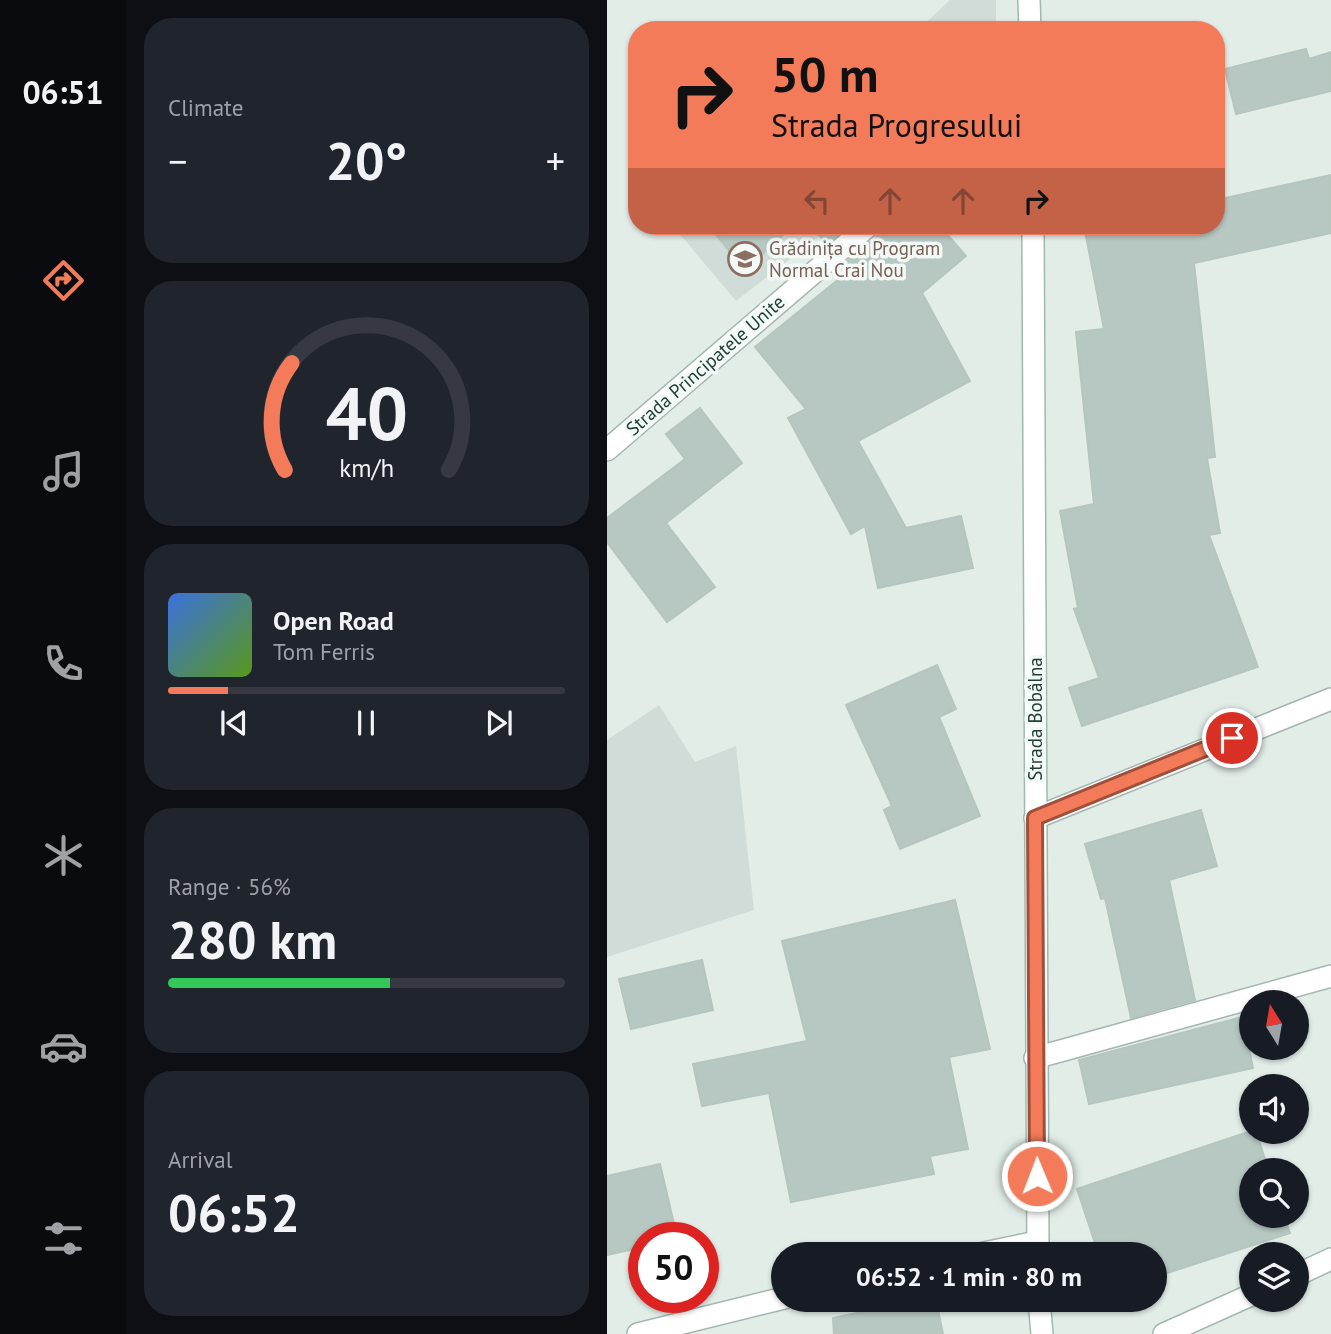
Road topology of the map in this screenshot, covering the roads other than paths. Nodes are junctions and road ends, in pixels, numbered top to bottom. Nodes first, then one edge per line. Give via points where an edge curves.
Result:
1 (1029, 0) edge
2 (1030, 21) edge
3 (858, 235) edge
4 (1033, 235) edge
5 (607, 450) edge
6 (1331, 699) edge
7 (1035, 818) junction
8 (1331, 976) edge
9 (1035, 1058) junction
10 (1037, 1242) edge
11 (1331, 1259) edge
12 (1309, 1269) edge
13 (1239, 1300) edge
14 (771, 1301) edge
15 (1040, 1312) edge
16 (638, 1334) edge
17 (1042, 1334) edge
18 (1164, 1334) edge

1 - 2 street
3 - 5 street, Strada Principatele Unite
4 - 7 street, Strada Bobâlna
6 - 7 street
7 - 9 street, Strada Bobâlna
8 - 9 street
9 - 10 street, Strada Bobâlna
11 - 12 street
13 - 18 street
14 - 16 street
15 - 17 street

